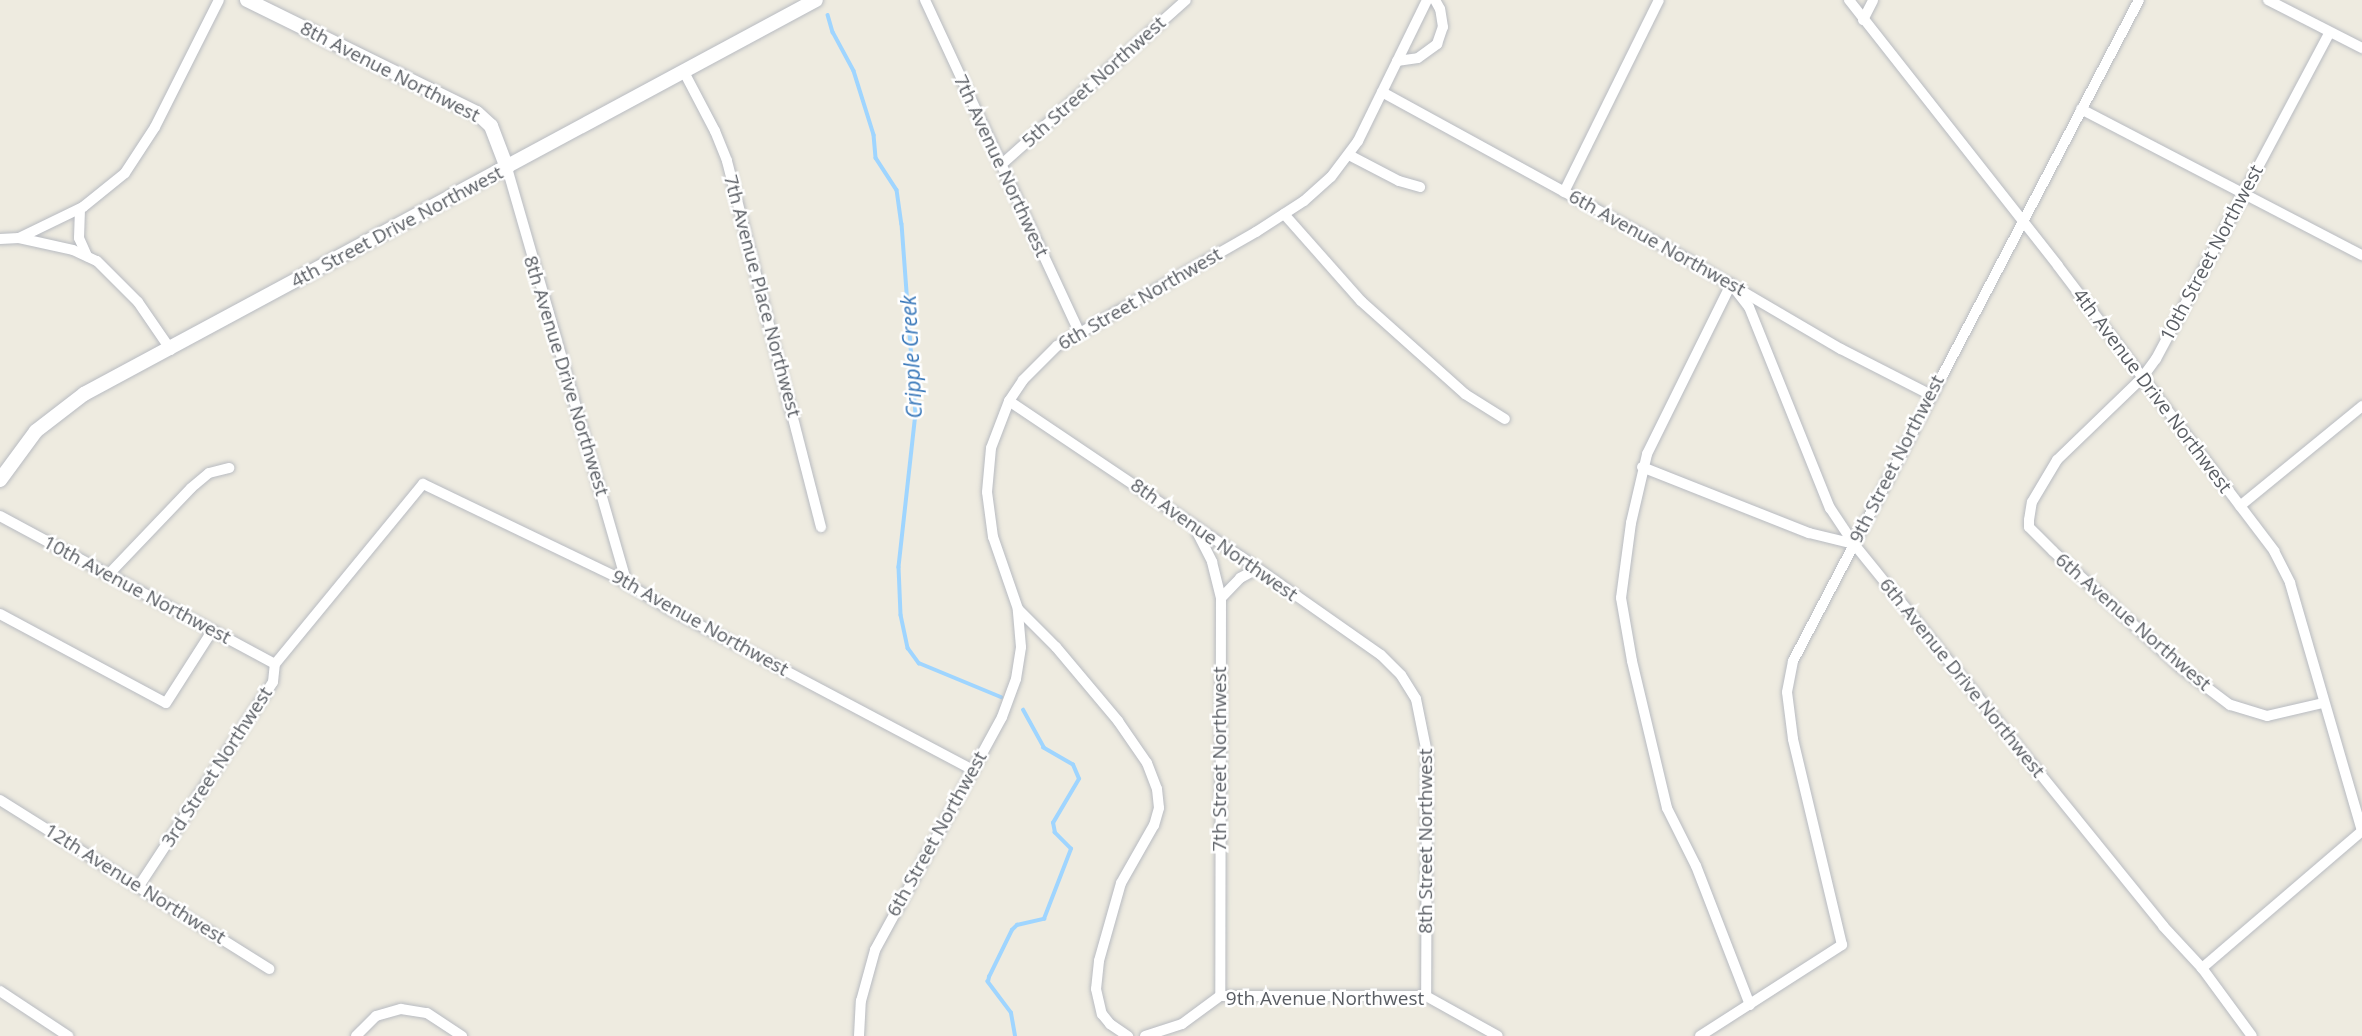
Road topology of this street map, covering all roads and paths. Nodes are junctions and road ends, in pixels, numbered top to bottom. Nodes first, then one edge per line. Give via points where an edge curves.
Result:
1 (219, 0) edge
2 (247, 0) edge
3 (816, 0) edge
4 (925, 0) edge
5 (1186, 0) edge
6 (1427, 0) edge
7 (1434, 0) edge
8 (1659, 0) edge
9 (1849, 0) edge
10 (1873, 0) edge
11 (2139, 0) edge
12 (2268, 0) edge
13 (1863, 20) junction
14 (2330, 32) junction
15 (2362, 48) edge
16 (1397, 61) junction
17 (684, 72) junction
18 (1382, 92) junction
19 (2081, 109) junction
20 (1349, 155) junction
21 (1002, 164) junction
22 (507, 168) junction
23 (1420, 187) dead end
24 (1564, 192) junction
25 (2244, 193) junction
26 (80, 209) junction
27 (1284, 214) junction
28 (2022, 220) junction
29 (19, 238) junction
30 (0, 239) edge
31 (2362, 255) edge
32 (87, 256) junction
33 (1731, 284) junction
34 (1079, 332) junction
35 (171, 349) junction
36 (2142, 378) junction
37 (1931, 395) junction
38 (1009, 401) junction
39 (2362, 406) edge
40 (1505, 419) dead end
41 (1642, 467) junction
42 (229, 468) dead end
43 (0, 480) edge
44 (423, 484) joint
45 (2240, 506) junction
46 (0, 516) edge
47 (821, 527) dead end
48 (1195, 527) junction
49 (2029, 527) joint
50 (1854, 544) junction
51 (1257, 569) junction
52 (108, 575) junction
53 (627, 584) junction
54 (1222, 598) junction
55 (1018, 609) junction
56 (0, 614) edge
57 (212, 631) junction
58 (275, 664) junction
59 (1410, 688) joint
60 (2323, 703) junction
61 (973, 770) junction
62 (0, 800) edge
63 (2362, 831) edge
64 (139, 886) junction
65 (2202, 968) junction
66 (269, 969) dead end
67 (0, 991) edge
68 (1220, 996) junction
69 (1426, 996) junction
70 (1750, 1005) junction
71 (1148, 1035) edge
72 (68, 1036) edge
73 (356, 1036) edge
74 (462, 1036) edge
75 (859, 1036) edge
76 (1128, 1036) edge
77 (1498, 1036) edge
78 (1700, 1036) edge
79 (2252, 1036) edge

1 - 26 street via 137,156 111,187
2 - 22 main road, 8th Avenue Northwest via 477,113 491,126
3 - 17 main road, 4th Street Drive Northwest
4 - 21 street, 7th Avenue Northwest
5 - 21 street, 5th Street Northwest
6 - 16 street, 6th Street Northwest
7 - 16 street via 1443,27 1437,44 1418,58
8 - 24 street
9 - 13 street, 4th Avenue Drive Northwest
10 - 13 street
11 - 19 street, 9th Street Northwest
12 - 14 street
13 - 28 street, 4th Avenue Drive Northwest
14 - 15 street
14 - 25 street, 10th Street Northwest
16 - 18 street, 6th Street Northwest
17 - 22 main road, 4th Street Drive Northwest
17 - 47 street, 7th Avenue Place Northwest via 727,161
18 - 20 street, 6th Street Northwest
18 - 24 street, 6th Avenue Northwest
19 - 25 street
19 - 28 street, 9th Street Northwest
20 - 23 street
20 - 27 street, 6th Street Northwest via 1318,190
21 - 34 street, 7th Avenue Northwest
22 - 35 main road, 4th Street Drive Northwest
22 - 53 street, 8th Avenue Drive Northwest
24 - 33 street, 6th Avenue Northwest
25 - 31 street
25 - 36 street, 10th Street Northwest
26 - 29 street
26 - 32 street via 79,238
27 - 34 street, 6th Street Northwest
27 - 40 street via 1362,301 1465,394
28 - 36 street, 4th Avenue Drive Northwest
28 - 37 street, 9th Street Northwest
29 - 30 street
29 - 32 street
32 - 35 street via 138,302
33 - 37 street, 6th Avenue Northwest via 1840,349
33 - 41 street
33 - 50 street, 6th Avenue Drive Northwest via 1749,307 1830,508
34 - 38 street, 6th Street Northwest via 1039,362
35 - 43 main road, 4th Street Drive Northwest via 62,409 36,432
36 - 45 street, 4th Avenue Drive Northwest
36 - 49 street, 10th Street Northwest via 2057,460 2032,502
37 - 50 street, 9th Street Northwest
38 - 48 street, 8th Avenue Northwest
38 - 55 street, 6th Street Northwest via 991,448 987,492 993,537
39 - 45 street
41 - 50 street via 1810,533
41 - 70 street via 1621,590 1632,661 1667,808 1696,866
42 - 52 street via 209,473 191,488
44 - 53 street, 9th Avenue Northwest
44 - 58 street, 3rd Street Northwest
45 - 60 street, 4th Avenue Drive Northwest via 2283,565
46 - 52 street, 10th Avenue Northwest
48 - 51 street, 8th Avenue Northwest
48 - 54 street, 7th Street Northwest
49 - 60 street, 6th Avenue Northwest via 2181,668 2230,705 2267,716
50 - 65 street, 6th Avenue Drive Northwest via 2163,926
50 - 70 street, 9th Street Northwest via 1793,662 1787,692 1793,739 1842,945
51 - 54 street via 1240,578
51 - 59 street, 8th Avenue Northwest via 1381,654
52 - 57 street, 10th Avenue Northwest
53 - 61 street, 9th Avenue Northwest
54 - 68 street, 7th Street Northwest
55 - 61 street, 6th Street Northwest via 1021,647 1016,679 1002,717
55 - 76 street via 1118,721 1147,763 1157,789 1154,825 1121,883 1099,961 1098,1001 1110,1024
56 - 57 street via 166,702
57 - 58 street, 10th Avenue Northwest
58 - 64 street, 3rd Street Northwest via 273,682
59 - 69 street, 8th Street Northwest via 1424,732 1428,766
60 - 63 street, 4th Avenue Drive Northwest
61 - 75 street, 6th Street Northwest via 875,950
62 - 64 street, 12th Avenue Northwest
63 - 65 street
64 - 66 street, 12th Avenue Northwest
65 - 79 street, 6th Avenue Drive Northwest
67 - 72 street
68 - 69 street, 9th Avenue Northwest
68 - 71 street, 9th Avenue Northwest via 1182,1024
69 - 77 street, 9th Avenue Northwest
70 - 78 street
73 - 74 street via 376,1016 401,1009 428,1013

